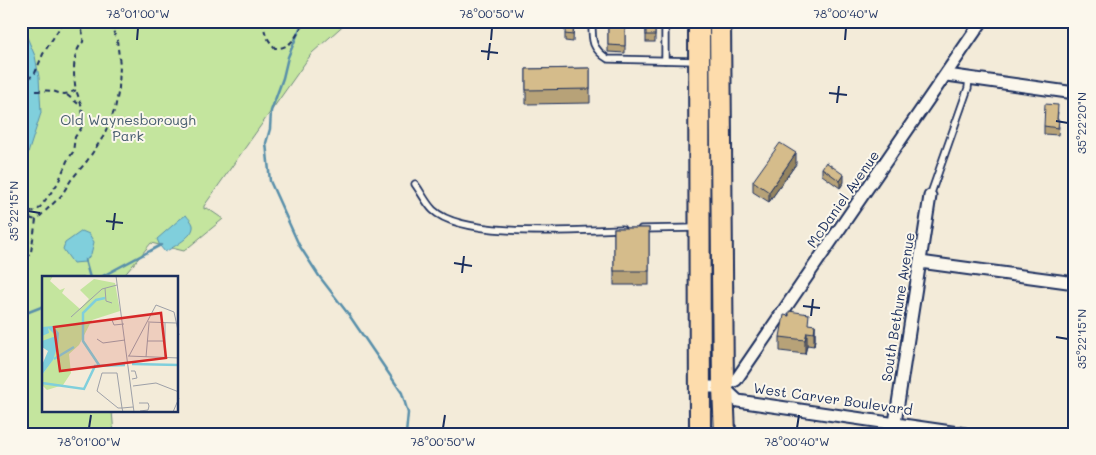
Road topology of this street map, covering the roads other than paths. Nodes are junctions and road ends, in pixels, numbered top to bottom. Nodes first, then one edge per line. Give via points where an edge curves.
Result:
1 (592, 21) edge
2 (665, 21) edge
3 (699, 21) edge
4 (720, 21) edge
5 (982, 21) edge
6 (665, 60) junction
7 (709, 61) junction
8 (947, 74) junction
9 (969, 78) junction
10 (1075, 93) edge
11 (415, 184) dead end
12 (930, 196) joint
13 (699, 228) junction
14 (920, 262) junction
15 (1075, 283) edge
16 (700, 387) junction
17 (723, 387) junction
18 (895, 423) junction
19 (700, 434) edge
20 (725, 434) edge
21 (965, 434) edge

1 - 6 lane via 592,40 598,52 608,59
2 - 6 lane
3 - 7 highway
4 - 7 highway
5 - 8 street, McDaniel Avenue
6 - 7 lane
7 - 13 highway
7 - 17 highway
8 - 9 street
8 - 17 street, McDaniel Avenue via 736,380
9 - 10 street
9 - 12 lane
11 - 13 lane via 433,210 454,222 478,228 525,231
12 - 14 street, South Bethune Avenue
13 - 16 highway
14 - 15 street
14 - 18 street, South Bethune Avenue
16 - 17 street
16 - 19 highway
17 - 18 street, West Carver Boulevard via 738,400
17 - 20 highway
18 - 21 street, West Carver Boulevard

